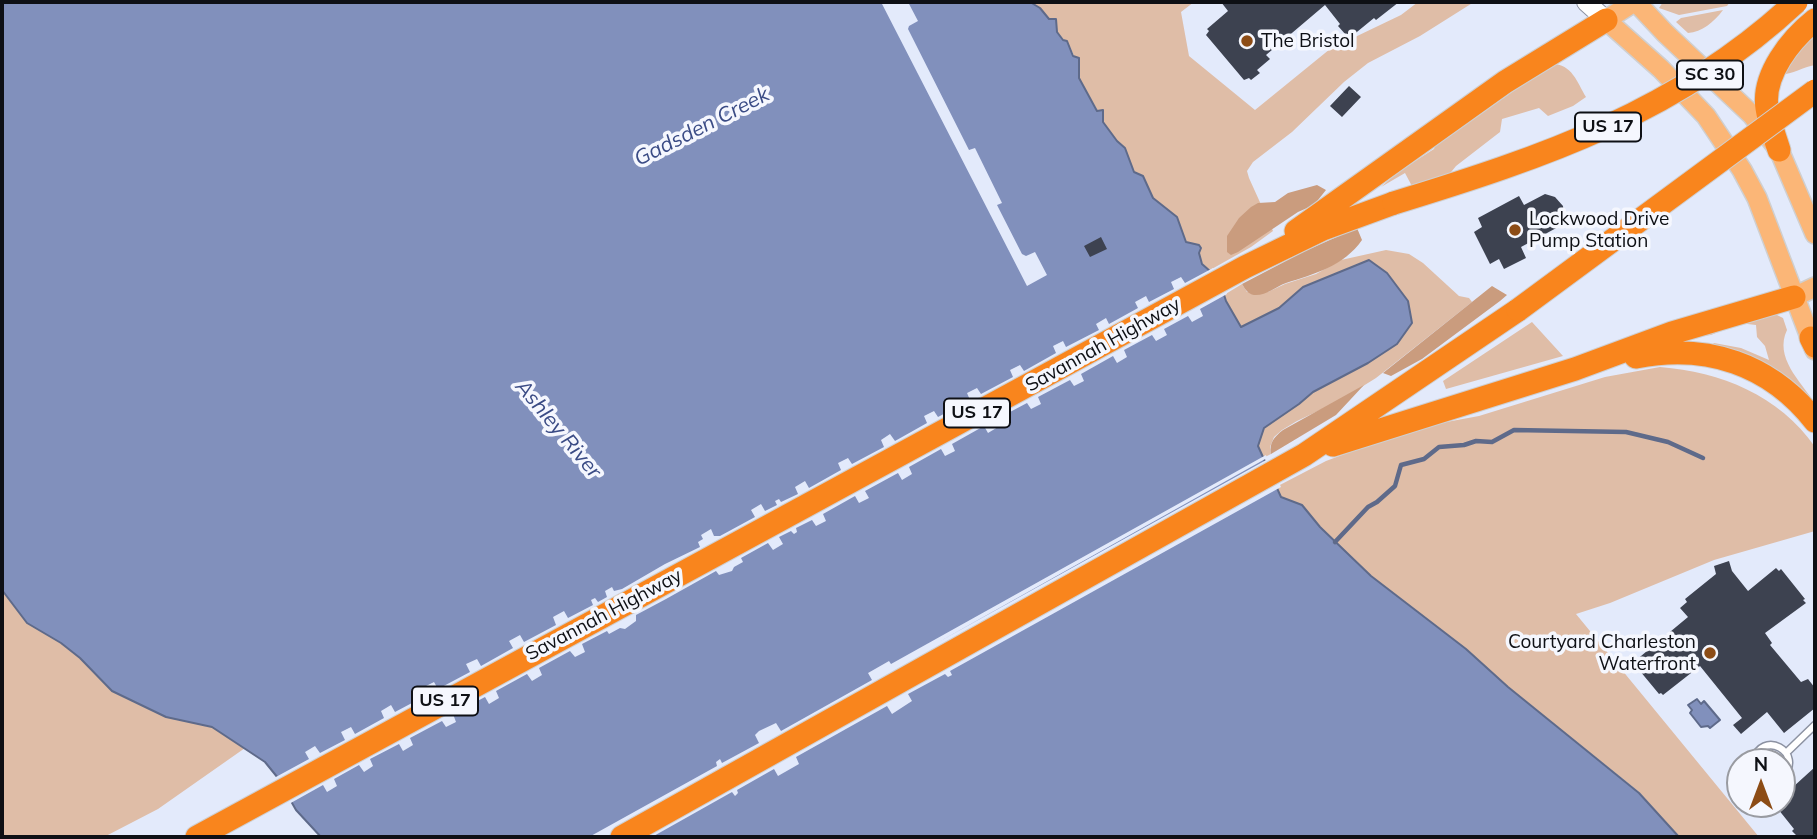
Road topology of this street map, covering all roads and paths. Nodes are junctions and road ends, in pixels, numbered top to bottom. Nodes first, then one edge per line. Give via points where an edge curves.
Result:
1 (1586, 2) edge
2 (1635, 2) edge
3 (1796, 2) edge
4 (1606, 20) junction
5 (1815, 20) edge
6 (1815, 91) edge
7 (1779, 150) junction
8 (1815, 234) edge
9 (1245, 267) junction
10 (1815, 286) edge
11 (1794, 296) junction
12 (1814, 341) edge
13 (1575, 369) junction
14 (1815, 421) edge
15 (1299, 458) junction
16 (1815, 725) edge
17 (1791, 748) edge
18 (197, 837) edge
19 (622, 837) edge

1 - 4 main road
2 - 4 main road
2 - 7 main road, SC 30 via 1752,115
3 - 9 highway, Savannah Highway / US 17, bridge via 1730,55 1634,115 1563,147 1323,229
4 - 9 highway via 1505,82
4 - 11 main road, SC 30 via 1706,116 1757,198
5 - 7 highway via 1796,36 1775,66 1767,106
6 - 15 highway, bridge via 1518,310
7 - 8 main road, SC 30
9 - 18 highway, Savannah Highway / US 17
10 - 11 main road
11 - 12 main road, SC 30
11 - 13 highway
13 - 14 highway via 1672,351 1713,355 1784,388
13 - 15 highway
15 - 19 highway
16 - 17 lane

